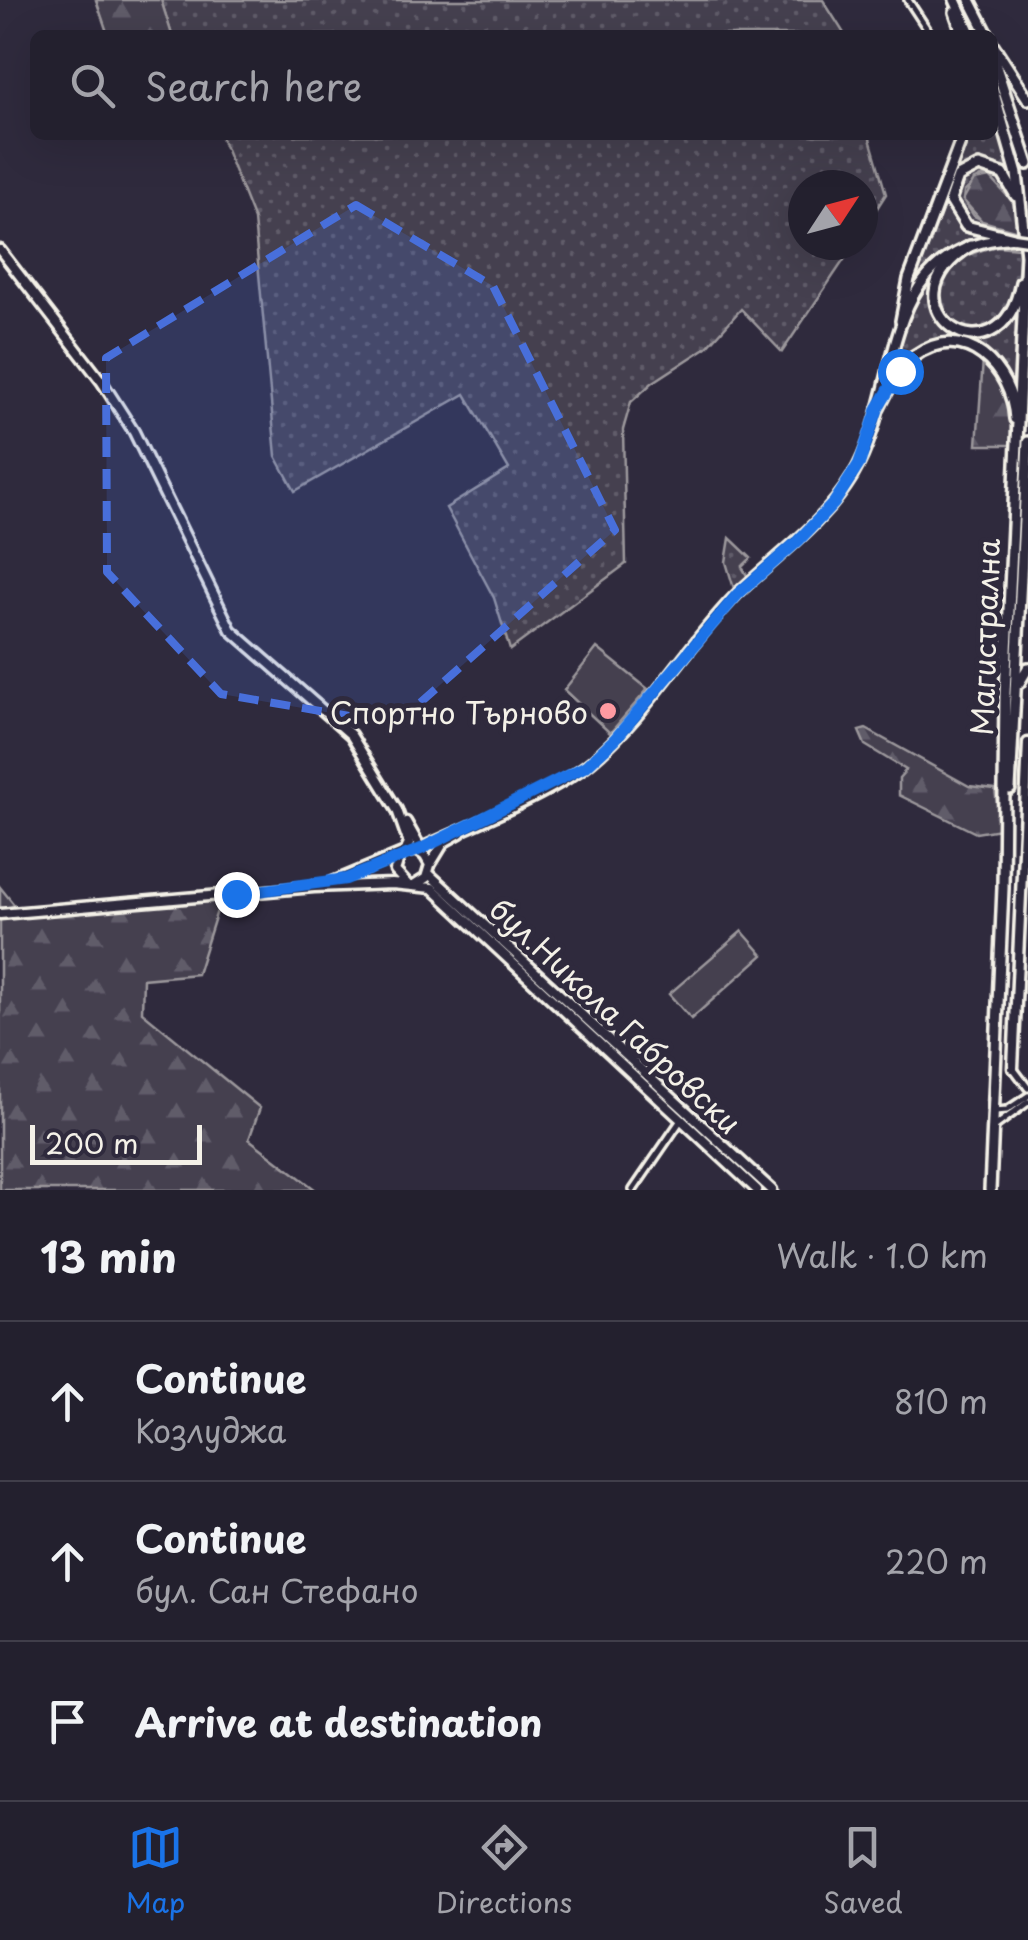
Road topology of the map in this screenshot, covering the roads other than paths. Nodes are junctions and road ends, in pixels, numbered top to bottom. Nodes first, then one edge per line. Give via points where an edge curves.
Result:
1 (908, 0) edge
2 (953, 0) edge
3 (969, 0) edge
4 (928, 30) edge
5 (961, 30) edge
6 (968, 30) edge
7 (983, 30) edge
8 (998, 53) edge
9 (998, 73) edge
10 (1028, 100) edge
11 (998, 107) edge
12 (962, 140) edge
13 (1028, 164) edge
14 (1026, 235) edge
15 (1014, 238) junction
16 (970, 246) junction
17 (0, 250) edge
18 (1026, 255) edge
19 (912, 286) junction
20 (902, 321) joint
21 (878, 408) junction
22 (1028, 442) edge
23 (1028, 464) edge
24 (1021, 484) junction
25 (1019, 630) junction
26 (1028, 656) edge
27 (1028, 668) edge
28 (1013, 715) junction
29 (1028, 743) edge
30 (397, 810) junction
31 (486, 817) junction
32 (403, 853) junction
33 (424, 859) junction
34 (411, 884) junction
35 (314, 886) junction
36 (1003, 888) junction
37 (0, 914) edge
38 (1013, 1068) joint
39 (1028, 1096) edge
40 (992, 1111) junction
41 (682, 1120) junction
42 (991, 1130) junction
43 (632, 1190) edge
44 (757, 1190) edge
45 (772, 1190) edge
46 (990, 1190) edge

1 - 4 street
2 - 5 main road
2 - 6 main road
3 - 7 main road
8 - 10 main road
9 - 13 main road
11 - 14 main road, Магистрална
12 - 19 main road
14 - 15 street, bridge
14 - 15 main road via 1003,174 983,166 960,175 950,200 962,224
14 - 18 main road, Магистрална
15 - 16 street
16 - 18 main road via 940,272 934,295 945,323 972,336 993,331 1010,316
16 - 19 street
17 - 30 street, бул.Никола Габровски via 134,432 230,630 351,735
18 - 24 main road, Магистрална
19 - 20 main road
20 - 21 street
21 - 24 main road via 918,354 948,344 976,350 994,362 1011,390
21 - 31 street via 859,464 834,503 730,602 615,739 567,778
22 - 24 main road
23 - 24 main road
24 - 25 main road
24 - 36 main road, Магистрална via 1005,693
25 - 26 main road
25 - 28 main road
27 - 28 main road via 1020,676
28 - 36 main road
29 - 38 street
30 - 32 street via 409,844
30 - 33 street, бул.Никола Габровски
31 - 33 street
31 - 33 street
32 - 33 street
32 - 34 street via 395,871
32 - 35 street
33 - 34 street
33 - 45 street, бул.Никола Габровски
34 - 35 street
34 - 41 street, бул.Никола Габровски via 446,899
35 - 37 street
36 - 40 main road, Магистрална
38 - 39 street
39 - 40 street
39 - 42 street
40 - 42 main road, Магистрална
41 - 43 street
41 - 44 street, бул.Никола Габровски
42 - 46 main road, Магистрална

